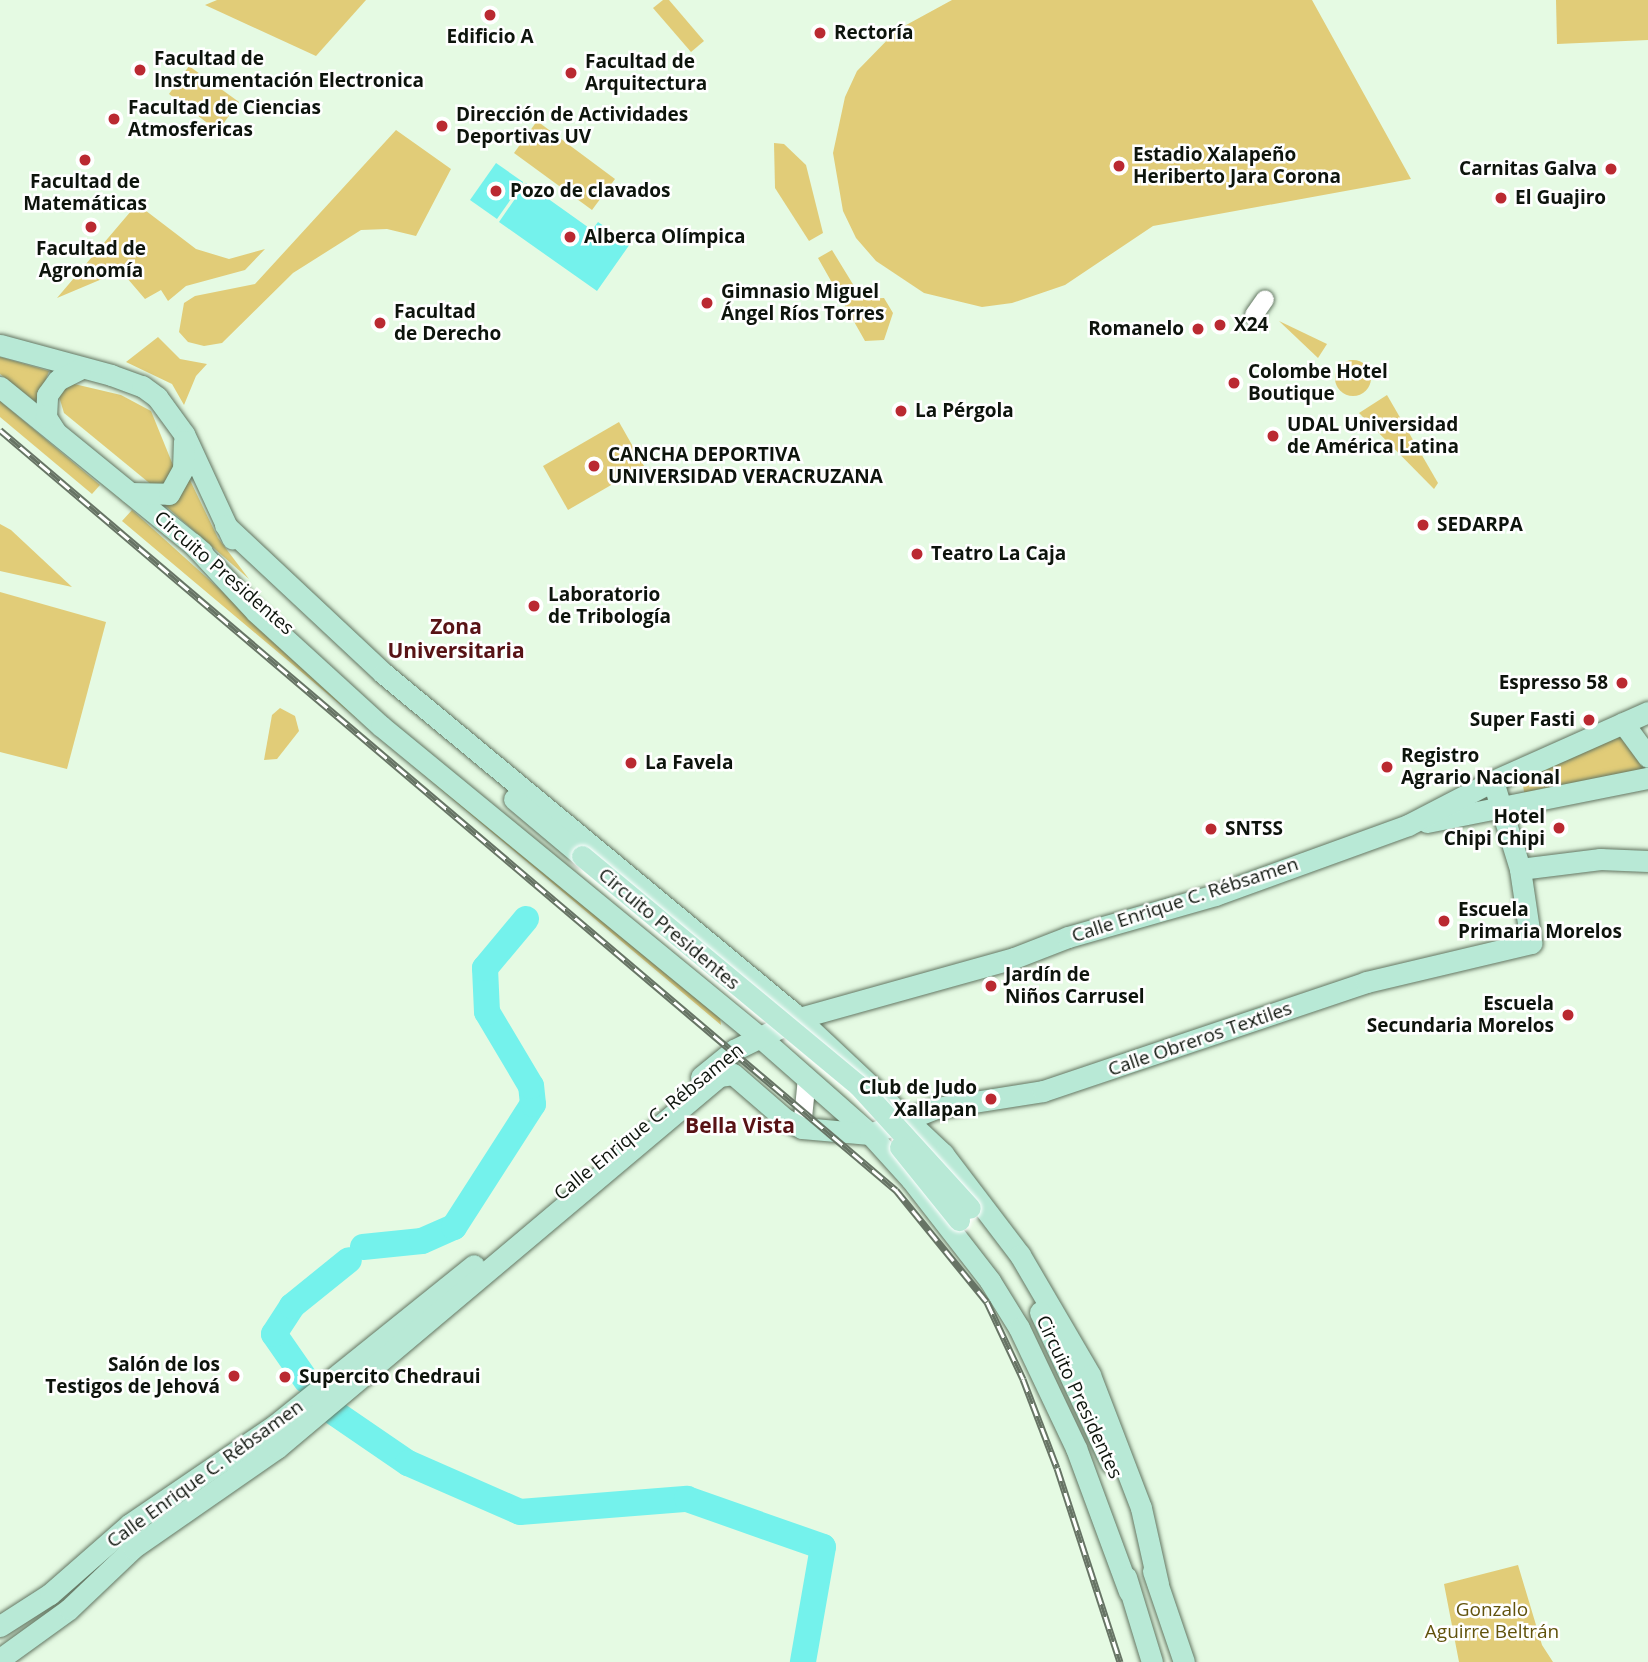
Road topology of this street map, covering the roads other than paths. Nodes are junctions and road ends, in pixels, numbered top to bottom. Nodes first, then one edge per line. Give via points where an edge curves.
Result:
1 (1265, 299) dead end
2 (1254, 315) dead end
3 (0, 345) edge
4 (80, 369) junction
5 (0, 387) edge
6 (184, 435) junction
7 (60, 438) junction
8 (130, 493) junction
9 (225, 526) junction
10 (191, 543) junction
11 (1648, 712) edge
12 (1623, 723) junction
13 (1648, 757) edge
14 (1648, 778) edge
15 (1493, 781) junction
16 (1503, 810) junction
17 (1408, 825) junction
18 (1648, 861) edge
19 (1520, 869) junction
20 (635, 879) junction
21 (607, 909) junction
22 (678, 916) junction
23 (652, 946) junction
24 (799, 1018) junction
25 (761, 1037) junction
26 (789, 1062) junction
27 (807, 1078) junction
28 (910, 1119) junction
29 (803, 1128) junction
30 (870, 1134) junction
31 (943, 1154) junction
32 (911, 1179) junction
33 (965, 1214) junction
34 (1158, 1584) junction
35 (1129, 1591) junction
36 (0, 1626) edge
37 (0, 1659) edge
38 (1152, 1662) edge
39 (1184, 1662) edge

1 - 2 street
3 - 4 main road, Circuito Presidentes
4 - 6 main road, Circuito Presidentes via 142,386 157,397
4 - 7 main road via 58,380 47,395 46,417
5 - 7 main road, Circuito Presidentes
6 - 8 main road via 178,485 169,494
6 - 9 main road, Circuito Presidentes
7 - 8 main road, Circuito Presidentes
8 - 10 main road, Circuito Presidentes
9 - 20 main road via 383,673
9 - 33 main road, Circuito Presidentes, bridge via 247,561 335,649 858,1085
10 - 21 main road via 256,612 381,726
10 - 33 main road, Circuito Presidentes, bridge via 376,705 849,1095
11 - 12 main road, Calle Enrique C. Rébsamen
12 - 13 main road
12 - 15 main road, Calle Enrique C. Rébsamen
14 - 16 main road, Calle Enrique C. Rébsamen
15 - 16 main road
15 - 17 main road, Calle Enrique C. Rébsamen
16 - 17 main road, Calle Enrique C. Rébsamen
16 - 19 main road
17 - 24 main road, Calle Enrique C. Rébsamen via 1215,895
18 - 19 main road via 1600,859
19 - 28 main road, Calle Obreros Textiles via 1531,943 1366,982 1043,1091 936,1108
20 - 21 main road via 637,891 631,903 620,910
20 - 22 main road
21 - 23 main road
22 - 23 main road via 665,915 654,921 649,933
22 - 24 main road
23 - 25 main road
24 - 25 main road, Calle Enrique C. Rébsamen
24 - 26 main road via 787,1043
24 - 28 main road
25 - 26 main road
25 - 36 main road, Calle Enrique C. Rébsamen via 726,1056 275,1425 130,1524 50,1594
26 - 27 main road
27 - 29 street
27 - 30 main road
28 - 30 main road, Calle Obreros Textiles
28 - 31 main road
29 - 30 main road, Calle Enrique C. Rébsamen
29 - 37 main road, Calle Enrique C. Rébsamen via 785,1119 733,1073 719,1076 277,1448 133,1548 69,1609
30 - 32 main road
31 - 32 main road via 929,1147 914,1149 908,1160
31 - 34 main road via 1020,1255 1090,1375 1140,1508
32 - 35 main road via 1019,1328 1076,1448
33 - 34 main road, Circuito Presidentes via 1044,1317 1072,1373
33 - 35 main road, Circuito Presidentes via 1059,1379 1113,1520
34 - 39 main road, Circuito Presidentes
35 - 38 main road, Circuito Presidentes

